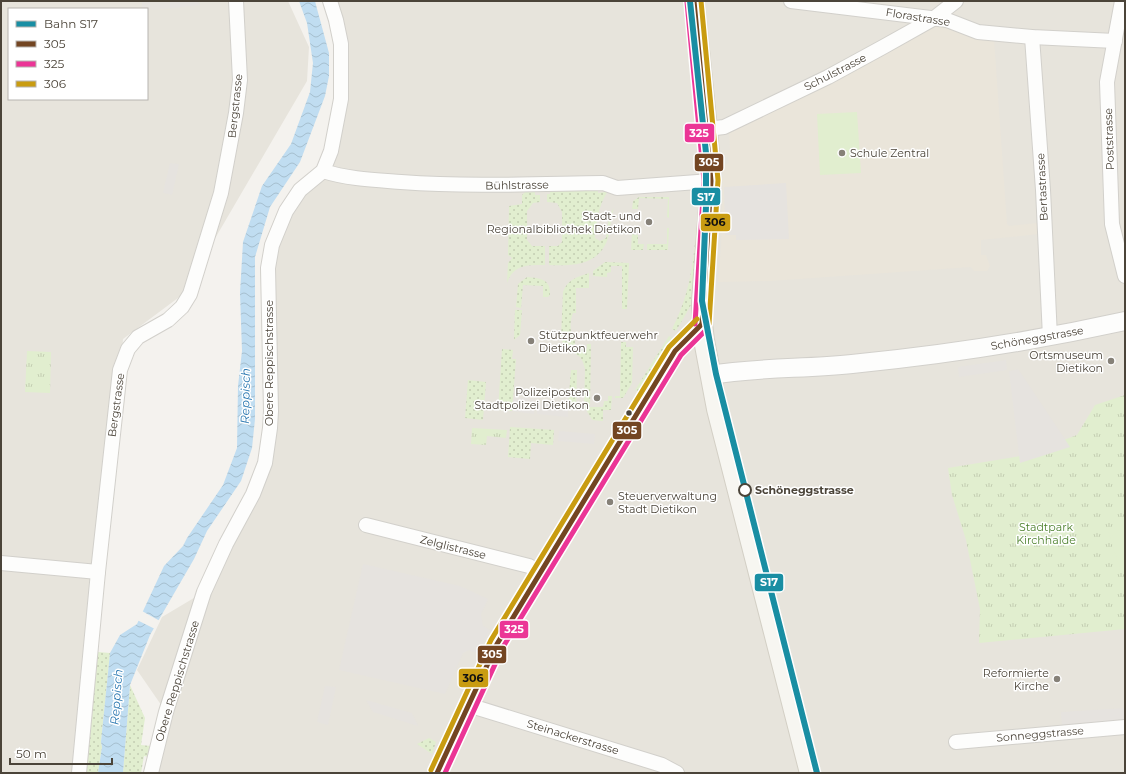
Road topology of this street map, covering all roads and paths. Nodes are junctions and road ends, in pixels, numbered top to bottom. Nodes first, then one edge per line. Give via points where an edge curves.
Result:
1 (236, 1) edge
2 (330, 1) edge
3 (694, 1) edge
4 (791, 1) edge
5 (956, 1) edge
6 (1122, 1) edge
7 (933, 19) junction
8 (1032, 37) junction
9 (1115, 41) junction
10 (707, 129) junction
11 (323, 171) junction
12 (711, 181) junction
13 (1125, 276) edge
14 (1125, 321) edge
15 (702, 324) junction
16 (1050, 337) junction
17 (710, 375) junction
18 (366, 525) dead end
19 (1, 563) edge
20 (98, 572) junction
21 (539, 572) junction
22 (468, 705) junction
23 (1125, 727) edge
24 (956, 742) dead end
25 (79, 773) edge
26 (151, 773) edge
27 (437, 773) edge
28 (677, 773) edge
29 (810, 773) edge

1 - 20 street, Bergstrasse via 240,80 221,193 190,294 182,307 168,320 138,337 128,349 120,370
2 - 11 street, Obere Reppischstrasse via 341,44 341,99 332,151
3 - 10 main road
4 - 7 street, Florastrasse
5 - 7 street, Schulstrasse
6 - 9 street, Poststrasse
7 - 8 street, Florastrasse via 947,20 978,32
7 - 10 street, Schulstrasse via 838,71 724,127
8 - 9 street, Florastrasse
8 - 16 street, Bertastrasse
9 - 13 street, Poststrasse via 1107,82 1112,224
10 - 12 main road
11 - 12 street, Bühlstrasse via 375,180 450,186 603,183 617,188
11 - 26 street, Obere Reppischstrasse via 300,190 286,211 272,245 268,268 270,428 265,463 253,494 204,592 166,712
12 - 15 main road
14 - 16 street, Schöneggstrasse
15 - 17 main road
15 - 21 street via 675,351
16 - 17 street, Schöneggstrasse via 899,359
17 - 29 main road
18 - 21 street, Zelglistrasse via 529,566
19 - 20 street
20 - 25 street, Bergstrasse
21 - 22 street via 497,644
22 - 27 street
22 - 28 street, Steinackerstrasse via 650,761
23 - 24 street, Sonneggstrasse

